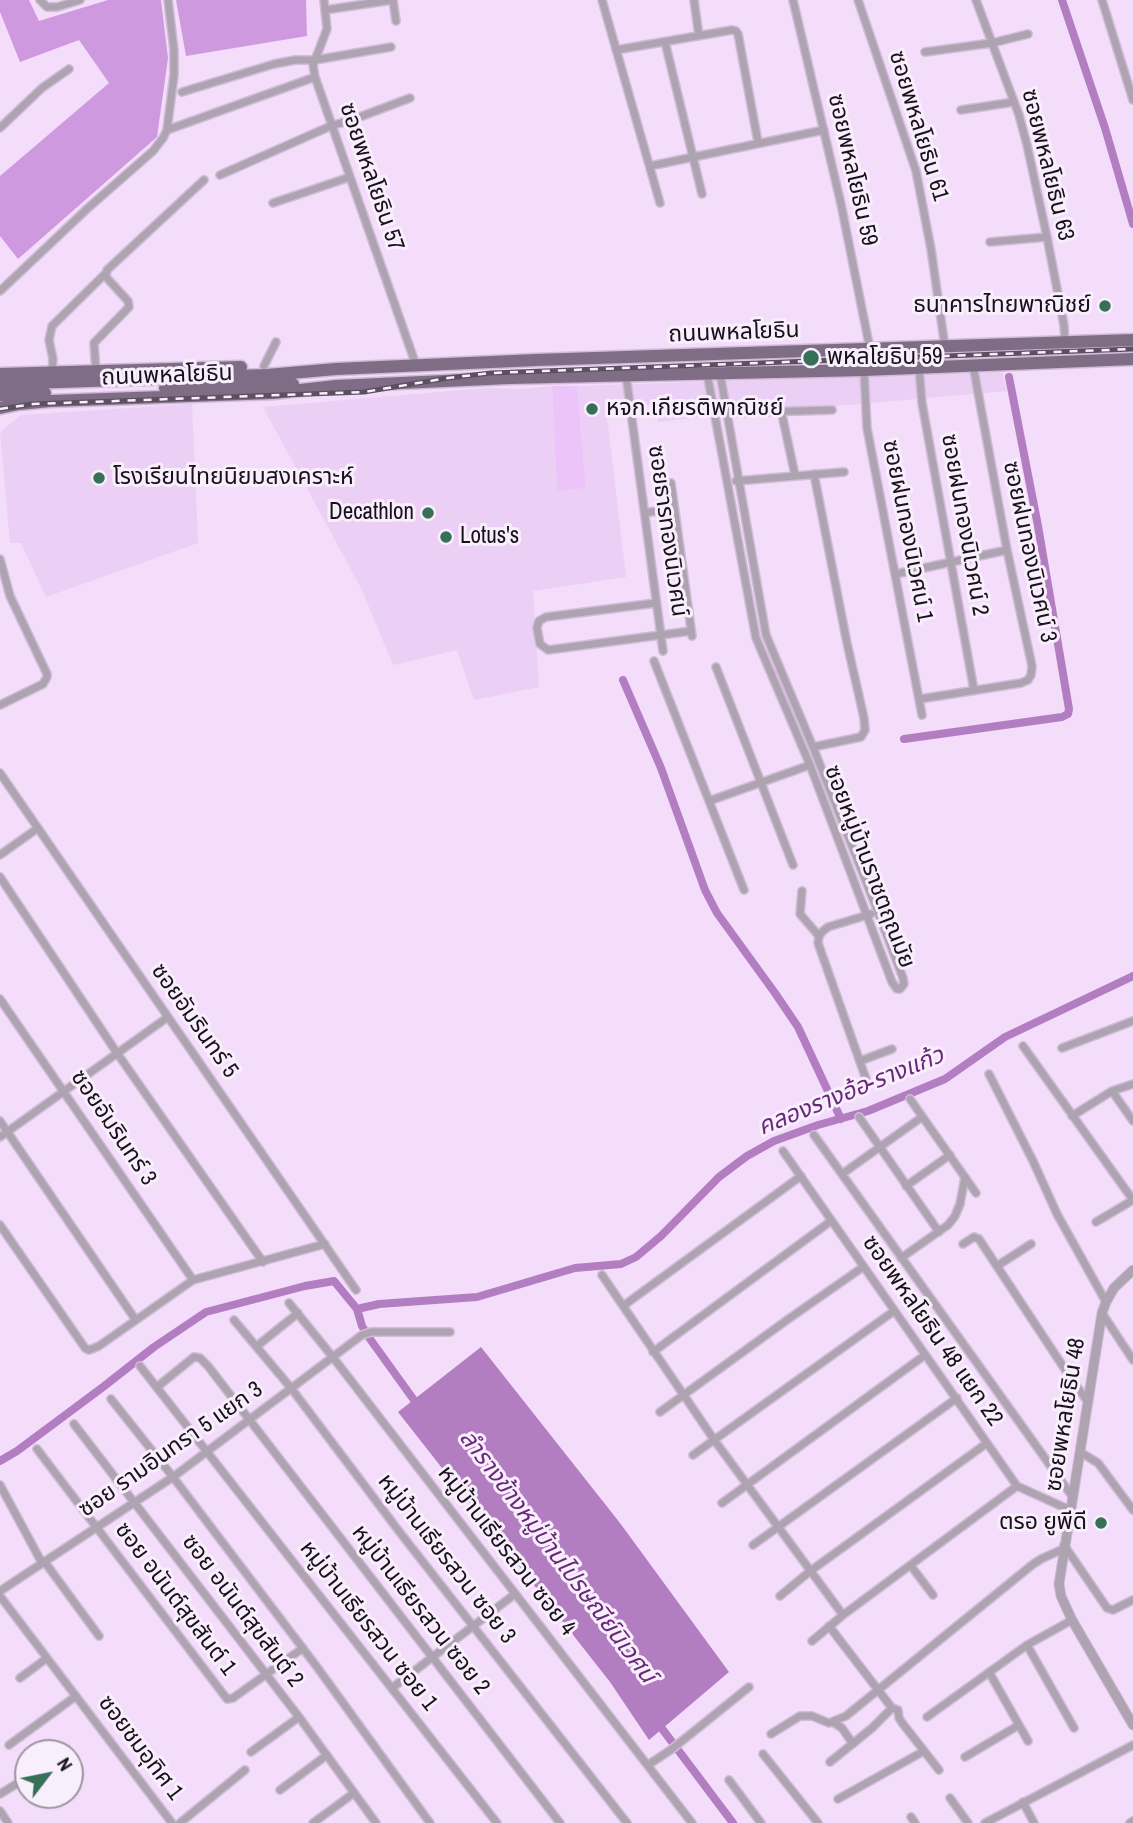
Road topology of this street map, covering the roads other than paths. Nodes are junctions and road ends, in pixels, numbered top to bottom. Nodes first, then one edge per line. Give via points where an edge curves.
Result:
1 (40, 0) edge
2 (80, 0) edge
3 (167, 0) edge
4 (324, 0) edge
5 (392, 0) edge
6 (602, 0) edge
7 (694, 0) edge
8 (793, 0) edge
9 (858, 0) edge
10 (976, 0) edge
11 (1102, 0) edge
12 (368, 2) edge
13 (325, 10) junction
14 (396, 21) dead end
15 (1028, 34) dead end
16 (699, 36) junction
17 (665, 42) junction
18 (992, 43) junction
19 (391, 47) dead end
20 (616, 50) junction
21 (925, 52) dead end
22 (315, 60) junction
23 (69, 69) dead end
24 (315, 77) junction
25 (182, 92) dead end
26 (410, 98) dead end
27 (1133, 100) edge
28 (1014, 102) junction
29 (961, 110) dead end
30 (333, 125) junction
31 (0, 128) edge
32 (167, 130) junction
33 (824, 130) junction
34 (758, 142) junction
35 (693, 157) junction
36 (650, 166) junction
37 (220, 175) dead end
38 (350, 177) junction
39 (204, 180) dead end
40 (702, 194) dead end
41 (273, 203) dead end
42 (660, 203) dead end
43 (1047, 237) junction
44 (990, 242) dead end
45 (106, 273) junction
46 (0, 291) edge
47 (1133, 340) edge
48 (276, 342) dead end
49 (1065, 343) junction
50 (1007, 345) junction
51 (945, 348) junction
52 (870, 350) junction
53 (1133, 359) edge
54 (1010, 364) junction
55 (416, 365) junction
56 (973, 365) junction
57 (264, 366) junction
58 (919, 367) junction
59 (336, 369) junction
60 (864, 369) junction
61 (96, 371) junction
62 (52, 372) junction
63 (713, 373) junction
64 (0, 374) edge
65 (626, 375) junction
66 (0, 384) edge
67 (336, 386) junction
68 (0, 395) edge
69 (0, 408) edge
70 (781, 410) junction
71 (832, 410) dead end
72 (726, 413) junction
73 (844, 472) dead end
74 (814, 474) junction
75 (795, 475) junction
76 (728, 481) junction
77 (738, 481) junction
78 (671, 483) dead end
79 (673, 508) junction
80 (645, 513) junction
81 (1007, 550) junction
82 (0, 559) edge
83 (952, 562) junction
84 (895, 574) junction
85 (10, 596) junction
86 (0, 597) edge
87 (656, 603) junction
88 (661, 634) junction
89 (663, 651) dead end
90 (654, 661) dead end
91 (716, 667) dead end
92 (974, 690) junction
93 (793, 697) junction
94 (920, 699) junction
95 (783, 700) junction
96 (0, 705) edge
97 (922, 715) dead end
98 (813, 747) junction
99 (810, 765) junction
100 (0, 773) edge
101 (761, 782) junction
102 (709, 801) junction
103 (38, 828) junction
104 (849, 839) junction
105 (838, 842) junction
106 (0, 855) edge
107 (793, 865) dead end
108 (0, 877) edge
109 (744, 890) dead end
110 (802, 891) dead end
111 (878, 912) junction
112 (868, 915) junction
113 (819, 936) junction
114 (0, 999) edge
115 (168, 1017) junction
116 (1133, 1021) edge
117 (1023, 1045) dead end
118 (1062, 1048) dead end
119 (892, 1049) dead end
120 (117, 1053) junction
121 (860, 1061) junction
122 (989, 1074) dead end
123 (866, 1079) dead end
124 (1133, 1084) edge
125 (65, 1091) junction
126 (1112, 1091) junction
127 (910, 1099) dead end
128 (1072, 1116) junction
129 (859, 1117) dead end
130 (922, 1117) junction
131 (0, 1121) edge
132 (1133, 1121) edge
133 (8, 1132) junction
134 (814, 1135) dead end
135 (0, 1137) edge
136 (880, 1147) junction
137 (783, 1151) dead end
138 (950, 1155) junction
139 (842, 1174) junction
140 (801, 1176) junction
141 (965, 1177) junction
142 (906, 1186) junction
143 (976, 1193) dead end
144 (1133, 1200) edge
145 (831, 1221) junction
146 (1096, 1222) dead end
147 (0, 1224) edge
148 (939, 1232) junction
149 (325, 1244) junction
150 (963, 1244) dead end
151 (1031, 1244) dead end
152 (901, 1258) junction
153 (263, 1262) junction
154 (997, 1266) junction
155 (863, 1267) junction
156 (1133, 1270) edge
157 (602, 1275) dead end
158 (194, 1280) junction
159 (356, 1290) dead end
160 (1106, 1302) junction
161 (289, 1303) dead end
162 (623, 1306) junction
163 (894, 1311) junction
164 (1102, 1313) junction
165 (298, 1314) junction
166 (135, 1320) junction
167 (234, 1320) dead end
168 (450, 1332) dead end
169 (257, 1346) junction
170 (653, 1352) junction
171 (925, 1355) junction
172 (332, 1356) junction
173 (1133, 1360) edge
174 (140, 1366) dead end
175 (157, 1387) junction
176 (291, 1388) junction
177 (683, 1395) junction
178 (957, 1398) junction
179 (111, 1399) dead end
180 (1088, 1402) junction
181 (660, 1412) dead end
182 (249, 1420) junction
183 (74, 1424) dead end
184 (715, 1441) junction
185 (987, 1443) junction
186 (37, 1449) dead end
187 (208, 1452) junction
188 (1080, 1452) junction
189 (693, 1455) dead end
190 (173, 1477) junction
191 (747, 1484) junction
192 (0, 1485) edge
193 (1017, 1486) junction
194 (1072, 1496) junction
195 (134, 1502) junction
196 (722, 1503) dead end
197 (1070, 1510) junction
198 (1133, 1510) edge
199 (97, 1527) junction
200 (777, 1528) junction
201 (753, 1545) dead end
202 (1064, 1547) junction
203 (43, 1562) junction
204 (911, 1566) junction
205 (809, 1572) junction
206 (0, 1593) edge
207 (515, 1594) junction
208 (933, 1595) dead end
209 (780, 1596) dead end
210 (1133, 1600) edge
211 (843, 1615) junction
212 (1072, 1620) junction
213 (829, 1626) junction
214 (474, 1627) junction
215 (99, 1636) dead end
216 (812, 1641) dead end
217 (1027, 1645) junction
218 (303, 1648) junction
219 (47, 1658) junction
220 (432, 1658) junction
221 (989, 1672) junction
222 (267, 1675) junction
223 (20, 1678) dead end
224 (749, 1687) dead end
225 (392, 1688) junction
226 (878, 1690) junction
227 (76, 1696) junction
228 (892, 1708) junction
229 (299, 1717) junction
230 (927, 1717) dead end
231 (833, 1722) junction
232 (1019, 1725) junction
233 (1133, 1725) edge
234 (1074, 1728) dead end
235 (772, 1734) dead end
236 (1028, 1741) dead end
237 (853, 1744) junction
238 (9, 1745) dead end
239 (1133, 1745) edge
240 (924, 1751) junction
241 (251, 1752) dead end
242 (763, 1754) dead end
243 (327, 1755) junction
244 (965, 1757) dead end
245 (830, 1762) dead end
246 (648, 1765) junction
247 (245, 1770) dead end
248 (939, 1770) dead end
249 (729, 1780) dead end
250 (280, 1790) dead end
251 (354, 1793) junction
252 (950, 1798) dead end
253 (838, 1799) dead end
254 (1023, 1802) junction
255 (0, 1811) edge
256 (8, 1823) edge
257 (172, 1823) edge
258 (180, 1823) edge
259 (313, 1823) edge
260 (376, 1823) edge
261 (430, 1823) edge
262 (497, 1823) edge
263 (560, 1823) edge
264 (627, 1823) edge
265 (692, 1823) edge
266 (761, 1823) edge
267 (818, 1823) edge
268 (968, 1823) edge
269 (985, 1823) edge
270 (1034, 1823) edge

1 - 2 street via 47,7 57,7
3 - 32 street via 174,75
4 - 13 street, ซอยพหลโยธิน 57
5 - 12 street
5 - 14 street
6 - 20 street
7 - 16 street
8 - 33 street, ซอยพหลโยธิน 59
9 - 51 street, ซอยพหลโยธิน 61 via 916,171
10 - 18 street, ซอยพหลโยธิน 63
11 - 27 street
12 - 13 street
13 - 22 street, ซอยพหลโยธิน 57 via 327,29
15 - 18 street
16 - 17 street
16 - 34 street via 732,30 738,34
17 - 20 street
17 - 35 street
18 - 21 street
18 - 28 street, ซอยพหลโยธิน 63
19 - 22 street
20 - 36 street
22 - 24 street, ซอยพหลโยธิน 57
22 - 25 street via 274,64
23 - 31 street via 41,88
24 - 30 street, ซอยพหลโยธิน 57
24 - 32 street
26 - 30 street
28 - 29 street
28 - 43 street, ซอยพหลโยธิน 63
30 - 37 street
30 - 38 street, ซอยพหลโยธิน 57
32 - 46 street via 153,152
33 - 34 street
33 - 52 street, ซอยพหลโยธิน 59
34 - 35 street
35 - 36 street
35 - 40 street
36 - 42 street
38 - 41 street
38 - 55 street, ซอยพหลโยธิน 57
39 - 45 street
43 - 44 street
43 - 49 street, ซอยพหลโยธิน 63
45 - 61 street via 129,304 94,343
45 - 62 street via 52,326
47 - 49 main road, ถนนพหลโยธิน
48 - 57 street
49 - 50 main road, ถนนพหลโยธิน
50 - 51 main road, ถนนพหลโยธิน
50 - 54 main road
51 - 52 main road, ถนนพหลโยธิน
52 - 55 main road, ถนนพหลโยธิน
53 - 54 main road, ถนนพหลโยธิน
54 - 56 main road, ถนนพหลโยธิน
55 - 59 main road, ถนนพหลโยธิน
56 - 58 main road, ถนนพหลโยธิน
56 - 81 street, ซอยฝนทองนิเวศน์ 3
57 - 59 main road, ถนนพหลโยธิน
57 - 61 main road, ถนนพหลโยธิน
58 - 60 main road, ถนนพหลโยธิน
58 - 83 street, ซอยฝนทองนิเวศน์ 2
59 - 66 main road, ถนนพหลโยธิน
60 - 63 main road, ถนนพหลโยธิน
60 - 84 street, ซอยฝนทองนิเวศน์ 1 via 867,428
61 - 62 main road, ถนนพหลโยธิน
62 - 64 main road, ถนนพหลโยธิน
63 - 65 main road, ถนนพหลโยธิน
63 - 72 street, ซอยหมู่บ้านราชตฤณมัย
63 - 76 street, ซอยหมู่บ้านราชตฤณมัย
65 - 67 main road, ถนนพหลโยธิน
65 - 80 street, ซอยธารทองนิเวศน์
67 - 68 main road, ถนนพหลโยธิน via 273,384
67 - 69 main road, ถนนพหลโยธิน via 274,393 51,401
70 - 71 street
70 - 72 street
70 - 75 street
72 - 77 street, ซอยหมู่บ้านราชตฤณมัย
73 - 74 street
74 - 75 street
74 - 98 street via 865,730 860,737
75 - 77 street
76 - 77 street
76 - 95 street, ซอยหมู่บ้านราชตฤณมัย via 754,628
77 - 93 street, ซอยหมู่บ้านราชตฤณมัย via 766,635
78 - 79 street
79 - 80 street
79 - 88 street via 691,633
80 - 87 street, ซอยธารทองนิเวศน์
81 - 83 street
81 - 92 street, ซอยฝนทองนิเวศน์ 3 via 1031,675 1021,682
82 - 85 street
83 - 84 street
83 - 92 street, ซอยฝนทองนิเวศน์ 2
84 - 94 street, ซอยฝนทองนิเวศน์ 1
85 - 86 street
85 - 96 street via 47,680
87 - 88 street, ซอยธารทองนิเวศน์
87 - 88 street via 546,617 537,628 540,644 548,650
88 - 89 street, ซอยธารทองนิเวศน์
90 - 102 street
91 - 101 street
92 - 94 street, ซอยฝนทองนิเวศน์ 3
93 - 95 street
93 - 98 street, ซอยหมู่บ้านราชตฤณมัย
94 - 97 street, ซอยฝนทองนิเวศน์ 1
95 - 99 street, ซอยหมู่บ้านราชตฤณมัย
98 - 104 street, ซอยหมู่บ้านราชตฤณมัย
99 - 101 street
99 - 105 street, ซอยหมู่บ้านราชตฤณมัย
100 - 103 street, ซอยอัมรินทร์ 5
101 - 102 street
101 - 107 street
102 - 109 street
103 - 106 street
103 - 115 street, ซอยอัมรินทร์ 5
104 - 105 street
104 - 111 street, ซอยหมู่บ้านราชตฤณมัย
105 - 112 street, ซอยหมู่บ้านราชตฤณมัย
108 - 120 street
110 - 113 street via 800,914
111 - 112 street
111 - 112 street, ซอยหมู่บ้านราชตฤณมัย via 903,978 900,989 894,987
112 - 113 street via 828,927
113 - 121 street
114 - 125 street, ซอยอัมรินทร์ 3
115 - 120 street
115 - 149 street, ซอยอัมรินทร์ 5
116 - 118 street
117 - 128 street
119 - 121 street
120 - 125 street
120 - 153 street
121 - 123 street
122 - 160 street via 1064,1228
124 - 126 street
125 - 133 street
125 - 158 street, ซอยอัมรินทร์ 3
126 - 128 street
126 - 132 street
127 - 130 street
128 - 144 street
129 - 136 street
130 - 136 street
130 - 138 street
131 - 133 street
133 - 135 street
133 - 166 street
134 - 139 street
136 - 139 street
136 - 142 street
137 - 140 street, ซอยพหลโยธิน 48 แยก 22
138 - 141 street
138 - 142 street
139 - 152 street
140 - 145 street, ซอยพหลโยธิน 48 แยก 22
140 - 162 street
141 - 143 street
141 - 148 street via 955,1216
142 - 148 street
144 - 146 street
145 - 155 street, ซอยพหลโยธิน 48 แยก 22
145 - 170 street
147 - 166 street via 85,1348 93,1349
148 - 152 street
149 - 153 street
149 - 159 street, ซอยอัมรินทร์ 5
150 - 154 street via 977,1237
151 - 154 street
152 - 194 street
153 - 158 street
154 - 180 street
155 - 163 street, ซอยพหลโยธิน 48 แยก 22
155 - 177 street
156 - 160 street, ซอยพหลโยธิน 48
157 - 162 street
158 - 166 street
160 - 164 street, ซอยพหลโยธิน 48
161 - 165 street, หมู่บ้านเธียรสวน ซอย 4
162 - 170 street
163 - 171 street, ซอยพหลโยธิน 48 แยก 22
163 - 184 street
164 - 173 street
164 - 180 street, ซอยพหลโยธิน 48
165 - 169 street
165 - 172 street, หมู่บ้านเธียรสวน ซอย 4
167 - 169 street, หมู่บ้านเธียรสวน ซอย 3
168 - 172 street, ซอย รามอินทรา 5 แยก 3 via 371,1332
169 - 176 street, หมู่บ้านเธียรสวน ซอย 3
170 - 177 street
171 - 178 street, ซอยพหลโยธิน 48 แยก 22
171 - 191 street
172 - 176 street, ซอย รามอินทรา 5 แยก 3
172 - 207 street, หมู่บ้านเธียรสวน ซอย 4
174 - 175 street, หมู่บ้านเธียรสวน ซอย 1
175 - 182 street, หมู่บ้านเธียรสวน ซอย 2 via 187,1361 200,1358
175 - 187 street, หมู่บ้านเธียรสวน ซอย 1
176 - 182 street, ซอย รามอินทรา 5 แยก 3
176 - 214 street, หมู่บ้านเธียรสวน ซอย 3
177 - 181 street
177 - 184 street
178 - 185 street, ซอยพหลโยธิน 48 แยก 22
178 - 200 street
179 - 190 street
180 - 188 street, ซอยพหลโยธิน 48
182 - 187 street, ซอย รามอินทรา 5 แยก 3
182 - 220 street, หมู่บ้านเธียรสวน ซอย 2
183 - 195 street, ซอย อนันต์สุขสันต์ 2
184 - 189 street
184 - 191 street
185 - 193 street, ซอยพหลโยธิน 48 แยก 22
185 - 205 street
186 - 199 street, ซอย อนันต์สุขสันต์ 1
187 - 190 street, ซอย รามอินทรา 5 แยก 3
187 - 225 street, หมู่บ้านเธียรสวน ซอย 1
188 - 194 street, ซอยพหลโยธิน 48
188 - 198 street via 1098,1464
190 - 195 street, ซอย รามอินทรา 5 แยก 3
190 - 218 street
191 - 196 street
191 - 200 street
192 - 203 street
193 - 197 street
193 - 204 street
194 - 197 street, ซอยพหลโยธิน 48
195 - 199 street, ซอย รามอินทรา 5 แยก 3
195 - 222 street, ซอย อนันต์สุขสันต์ 2
197 - 202 street, ซอยพหลโยธิน 48
199 - 203 street, ซอย รามอินทรา 5 แยก 3
199 - 222 street, ซอย อนันต์สุขสันต์ 1 via 228,1699
200 - 201 street
200 - 205 street
202 - 210 street via 1110,1610
202 - 212 street, ซอยพหลโยธิน 48 via 1059,1591
202 - 226 street via 1032,1565
203 - 206 street, ซอย รามอินทรา 5 แยก 3
203 - 215 street
204 - 208 street
204 - 211 street
205 - 209 street
205 - 211 street
206 - 219 street, ซอยชมอุทิศ 1
207 - 214 street
207 - 246 street, หมู่บ้านเธียรสวน ซอย 4
211 - 213 street
212 - 217 street
212 - 233 street, ซอยพหลโยธิน 48
213 - 216 street
213 - 226 street
214 - 220 street
214 - 264 street, หมู่บ้านเธียรสวน ซอย 3
217 - 221 street
217 - 234 street
218 - 222 street, ซอย อนันต์สุขสันต์ 1
218 - 261 street
219 - 223 street
219 - 227 street, ซอยชมอุทิศ 1
220 - 225 street
220 - 263 street, หมู่บ้านเธียรสวน ซอย 2
221 - 230 street
221 - 232 street
222 - 229 street, ซอย อนันต์สุขสันต์ 2
224 - 246 street
225 - 262 street, หมู่บ้านเธียรสวน ซอย 1
226 - 228 street
226 - 231 street
227 - 238 street, ซอยชมอุทิศ 1
227 - 257 street, ซอยชมอุทิศ 1
228 - 237 street
228 - 240 street via 898,1710 900,1720
229 - 241 street
229 - 243 street, ซอย อนันต์สุขสันต์ 2
231 - 235 street via 800,1716
231 - 237 street
232 - 236 street
232 - 244 street
237 - 245 street
239 - 254 street
240 - 248 street
240 - 253 street
242 - 267 street
243 - 250 street
243 - 251 street, ซอย อนันต์สุขสันต์ 2
246 - 265 street, หมู่บ้านเธียรสวน ซอย 4
247 - 258 street
249 - 266 street
251 - 259 street
251 - 260 street, ซอย อนันต์สุขสันต์ 2
252 - 268 street
254 - 269 street
254 - 270 street
255 - 256 street

